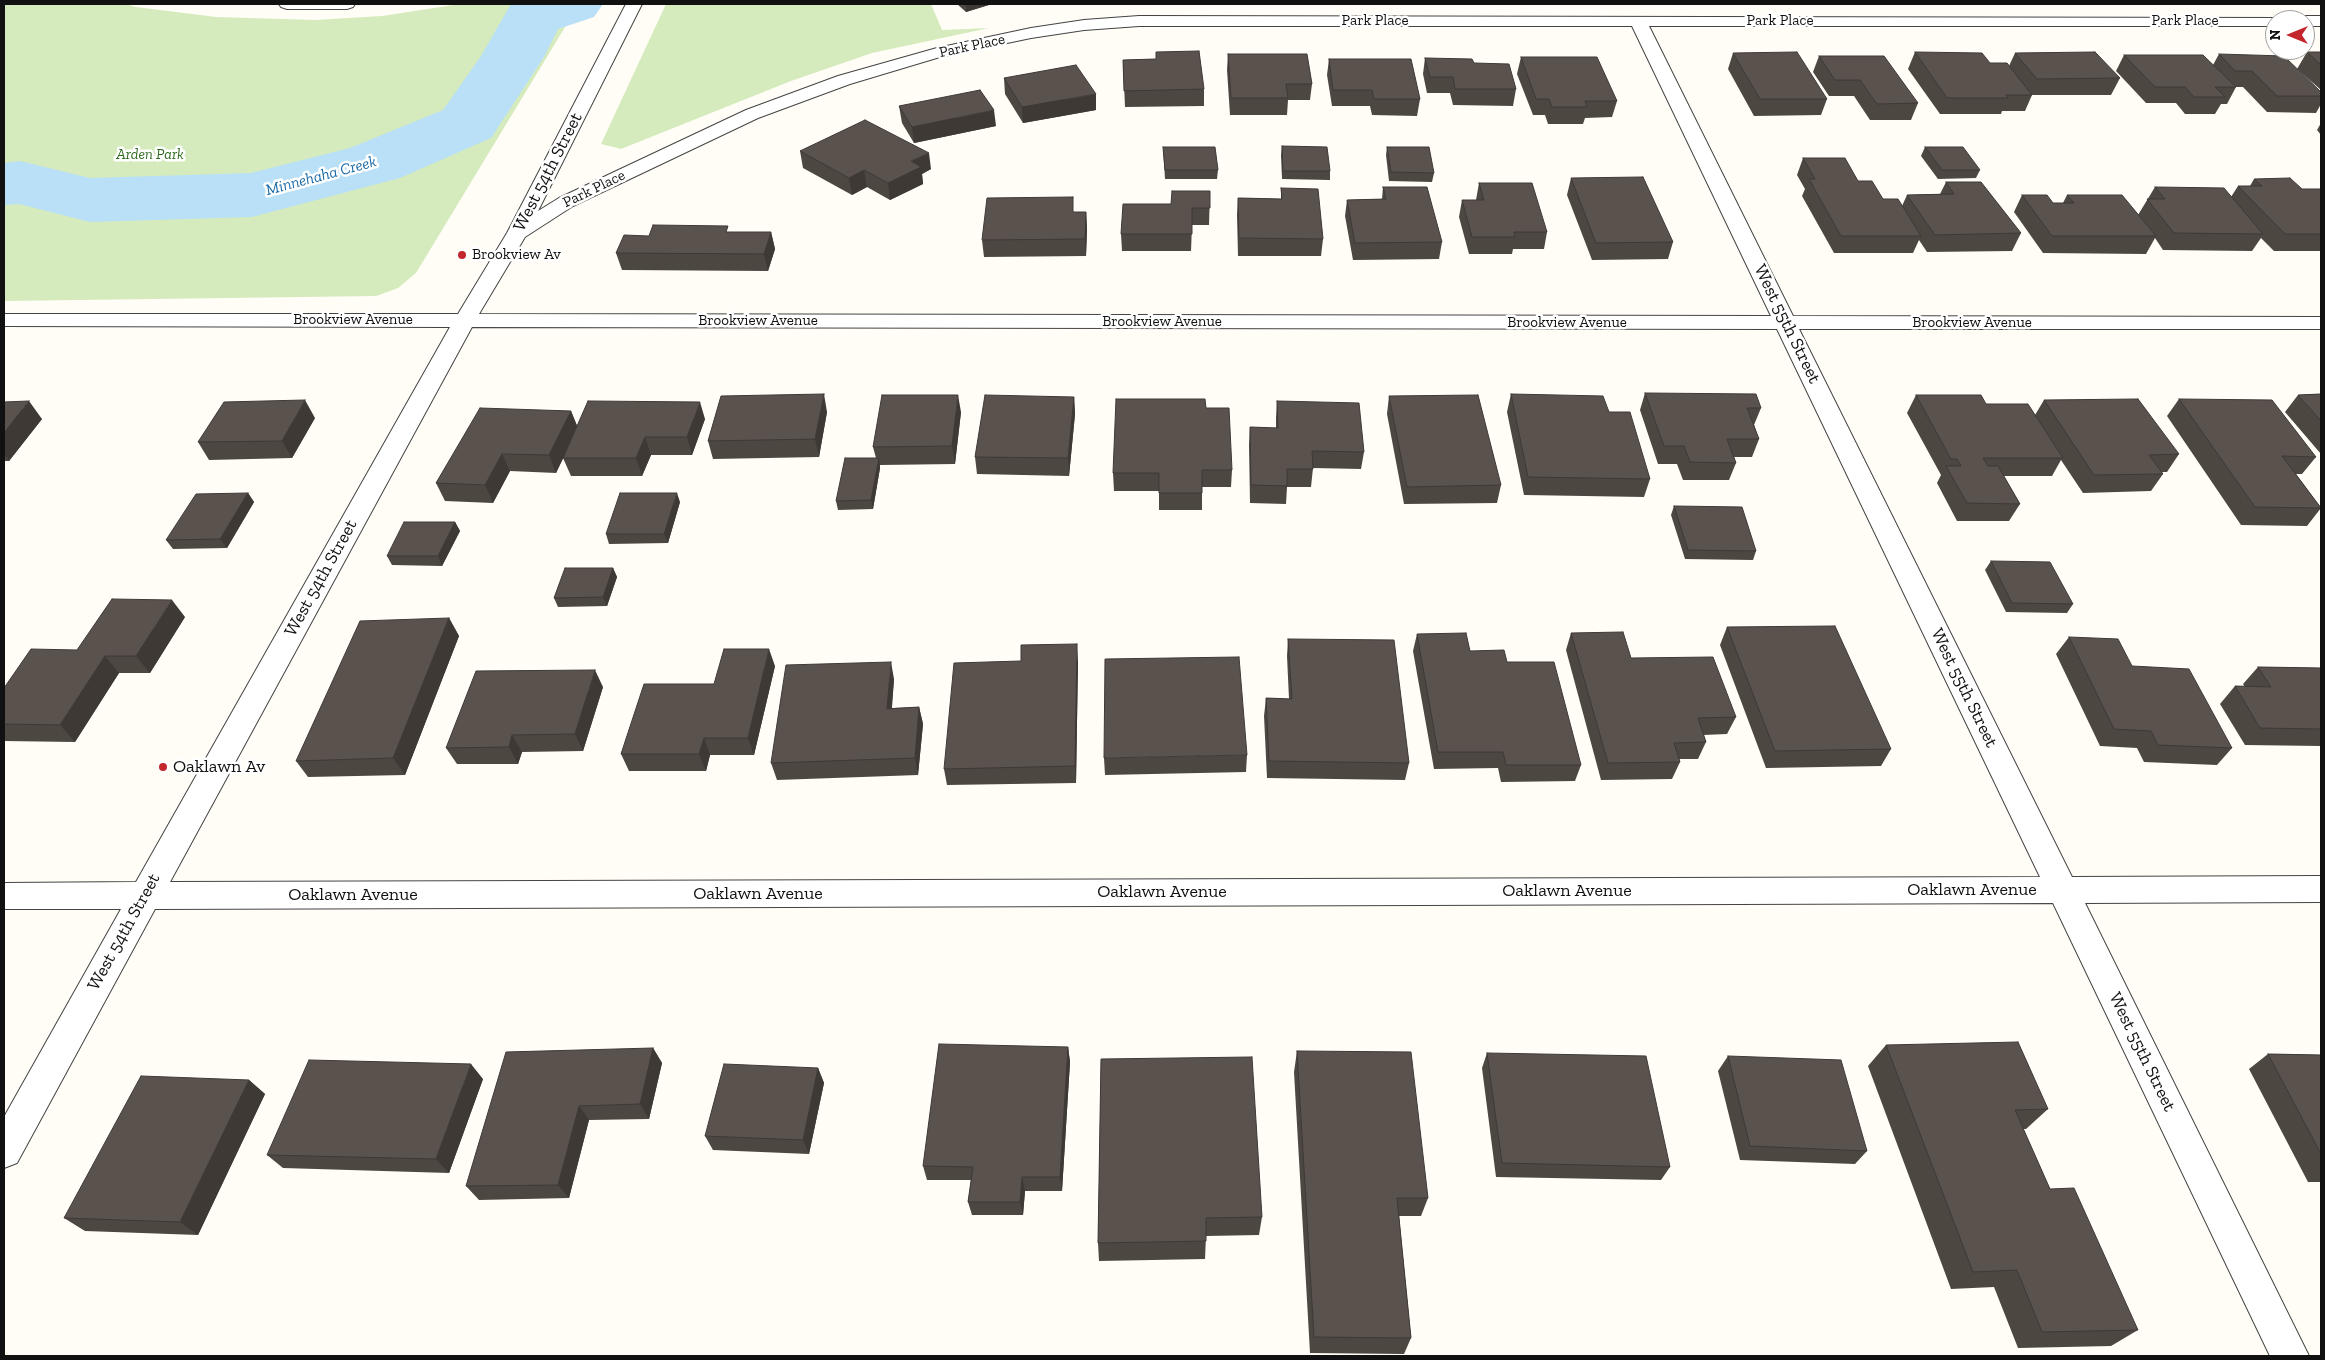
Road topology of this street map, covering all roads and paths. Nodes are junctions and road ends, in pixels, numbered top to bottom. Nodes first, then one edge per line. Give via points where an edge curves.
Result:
1 (287, 4) edge
2 (347, 4) edge
3 (1208, 4) edge
4 (1668, 4) edge
5 (2135, 4) edge
6 (629, 12) edge
7 (1192, 20) junction
8 (1638, 20) junction
9 (1676, 20) junction
10 (2152, 20) junction
11 (2265, 21) edge
12 (516, 233) junction
13 (4, 320) edge
14 (466, 320) junction
15 (1786, 323) junction
16 (2321, 323) edge
17 (2321, 888) edge
18 (2062, 889) junction
19 (4, 896) edge
20 (144, 896) junction
21 (4, 1150) edge
22 (2290, 1356) edge

1 - 2 street
3 - 7 street
4 - 9 street
5 - 10 street
6 - 12 street, West 54th Street
7 - 8 street, Park Place
7 - 12 street, Park Place via 1084,24 1031,33 937,53 844,80 752,114 566,202
8 - 9 street, Park Place
8 - 15 street, West 55th Street
9 - 10 street, Park Place
10 - 11 street, Park Place
12 - 14 street, West 54th Street
13 - 14 street, Brookview Avenue
14 - 15 street, Brookview Avenue
14 - 20 street, West 54th Street
15 - 16 street, Brookview Avenue
15 - 18 street, West 55th Street
17 - 18 street, Oaklawn Avenue
18 - 20 street, Oaklawn Avenue
18 - 22 street, West 55th Street
19 - 20 street, Oaklawn Avenue
20 - 21 street, West 54th Street

